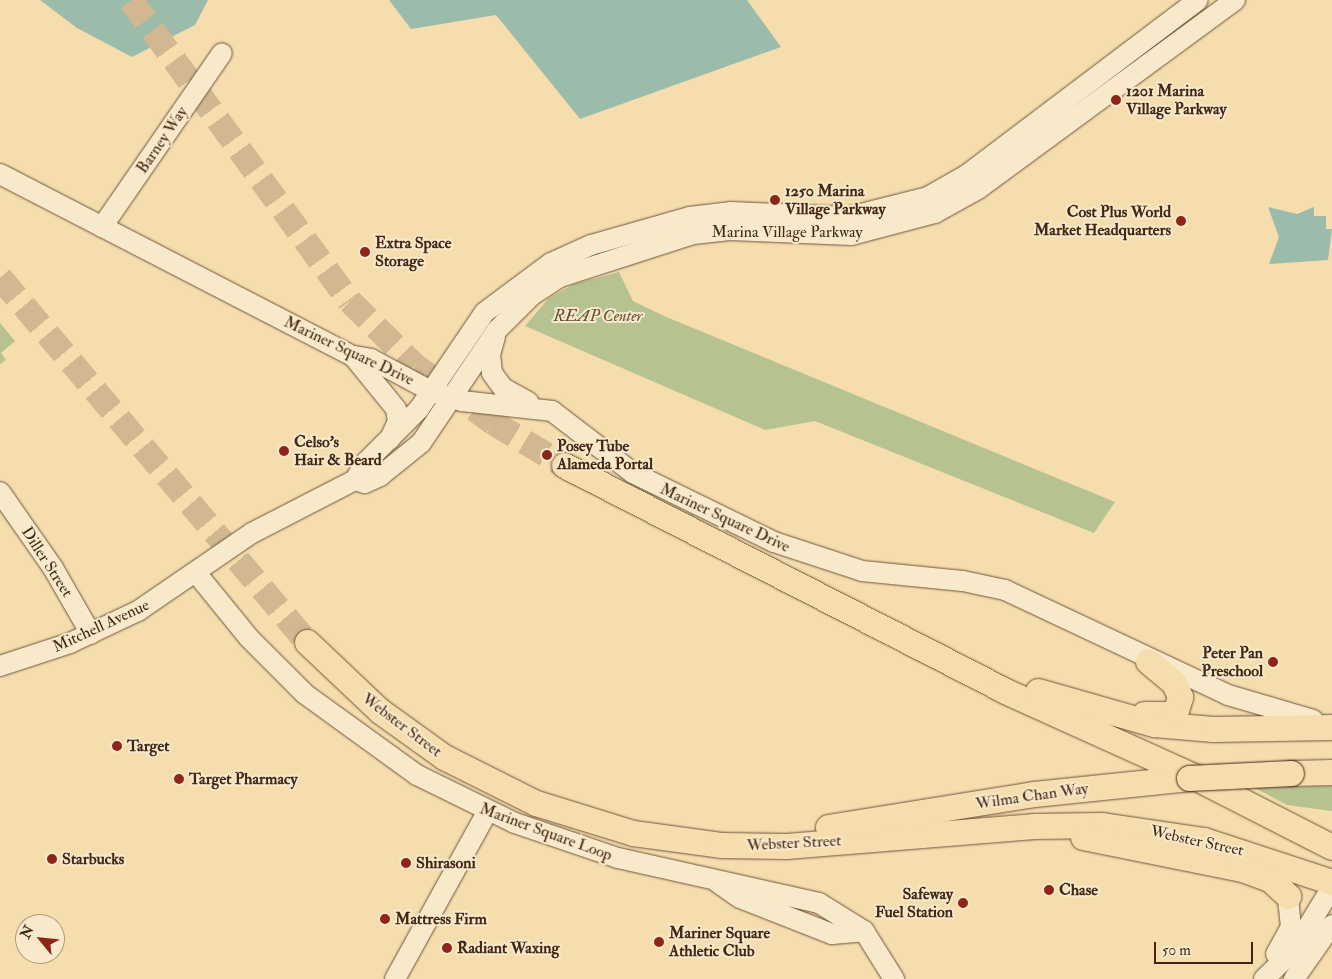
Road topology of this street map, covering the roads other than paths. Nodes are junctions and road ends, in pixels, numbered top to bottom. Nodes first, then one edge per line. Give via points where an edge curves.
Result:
1 (1198, 0) edge
2 (1235, 0) edge
3 (222, 54) dead end
4 (0, 174) edge
5 (102, 227) junction
6 (497, 330) junction
7 (353, 356) junction
8 (431, 391) junction
9 (452, 398) junction
10 (537, 406) junction
11 (385, 446) junction
12 (564, 465) tunnel mouth
13 (354, 480) junction
14 (0, 492) edge
15 (197, 574) junction
16 (91, 634) junction
17 (307, 642) tunnel mouth
18 (934, 653) junction
19 (1148, 661) junction
20 (0, 666) edge
21 (1108, 712) junction
22 (1332, 726) edge
23 (1332, 767) edge
24 (1332, 772) edge
25 (1298, 773) junction
26 (487, 812) junction
27 (1033, 826) junction
28 (735, 846) junction
29 (1332, 847) edge
30 (1332, 882) edge
31 (1332, 887) edge
32 (1288, 896) joint
33 (1332, 925) edge
34 (395, 979) edge
35 (894, 979) edge
36 (1252, 979) edge
37 (1264, 979) edge
38 (1294, 979) edge

1 - 8 street, Marina Village Parkway via 968,174 928,197 849,217 730,212 690,217 591,246 551,262 485,312
2 - 6 street, Marina Village Parkway via 978,189 935,213 850,235 730,230 674,239 560,277 532,296
3 - 5 street, Barney Way
4 - 5 street, Mariner Square Drive
5 - 7 street, Mariner Square Drive
6 - 9 street, Marina Village Parkway
6 - 10 street via 490,354 492,373 503,388
7 - 8 street, Mariner Square Drive via 371,359
7 - 11 street via 396,409 395,431
8 - 9 street, Mariner Square Drive
8 - 11 street
9 - 10 street, Mariner Square Drive
9 - 13 street via 407,456 365,483
10 - 19 street, Mariner Square Drive via 567,418 633,473 774,542 862,571 963,581 1005,590
11 - 13 street via 366,462
12 - 18 main road
13 - 15 street via 272,521
14 - 16 street, Diller Street via 55,571
15 - 16 street, Mitchell Avenue
15 - 26 street, Mariner Square Loop via 266,656 324,710 392,760
16 - 20 street, Mitchell Avenue
17 - 28 main road, Webster Street via 395,723 501,787 609,827
18 - 21 main road
18 - 29 main road
19 - 21 main road via 1178,690 1176,710 1162,716
19 - 22 street, Mariner Square Drive via 1250,704
21 - 22 main road via 1191,728
23 - 25 main road
24 - 25 main road, Wilma Chan Way
25 - 28 main road, Wilma Chan Way, bridge via 1169,779 1001,799
26 - 34 street
26 - 35 street, Mariner Square Loop via 625,861 820,903 864,931
27 - 28 main road, Webster Street
27 - 30 main road, Webster Street via 1102,825 1183,836 1254,853
27 - 32 main road via 1242,869 1270,879
31 - 37 street via 1293,951
32 - 36 street via 1293,919 1288,935
33 - 38 street

